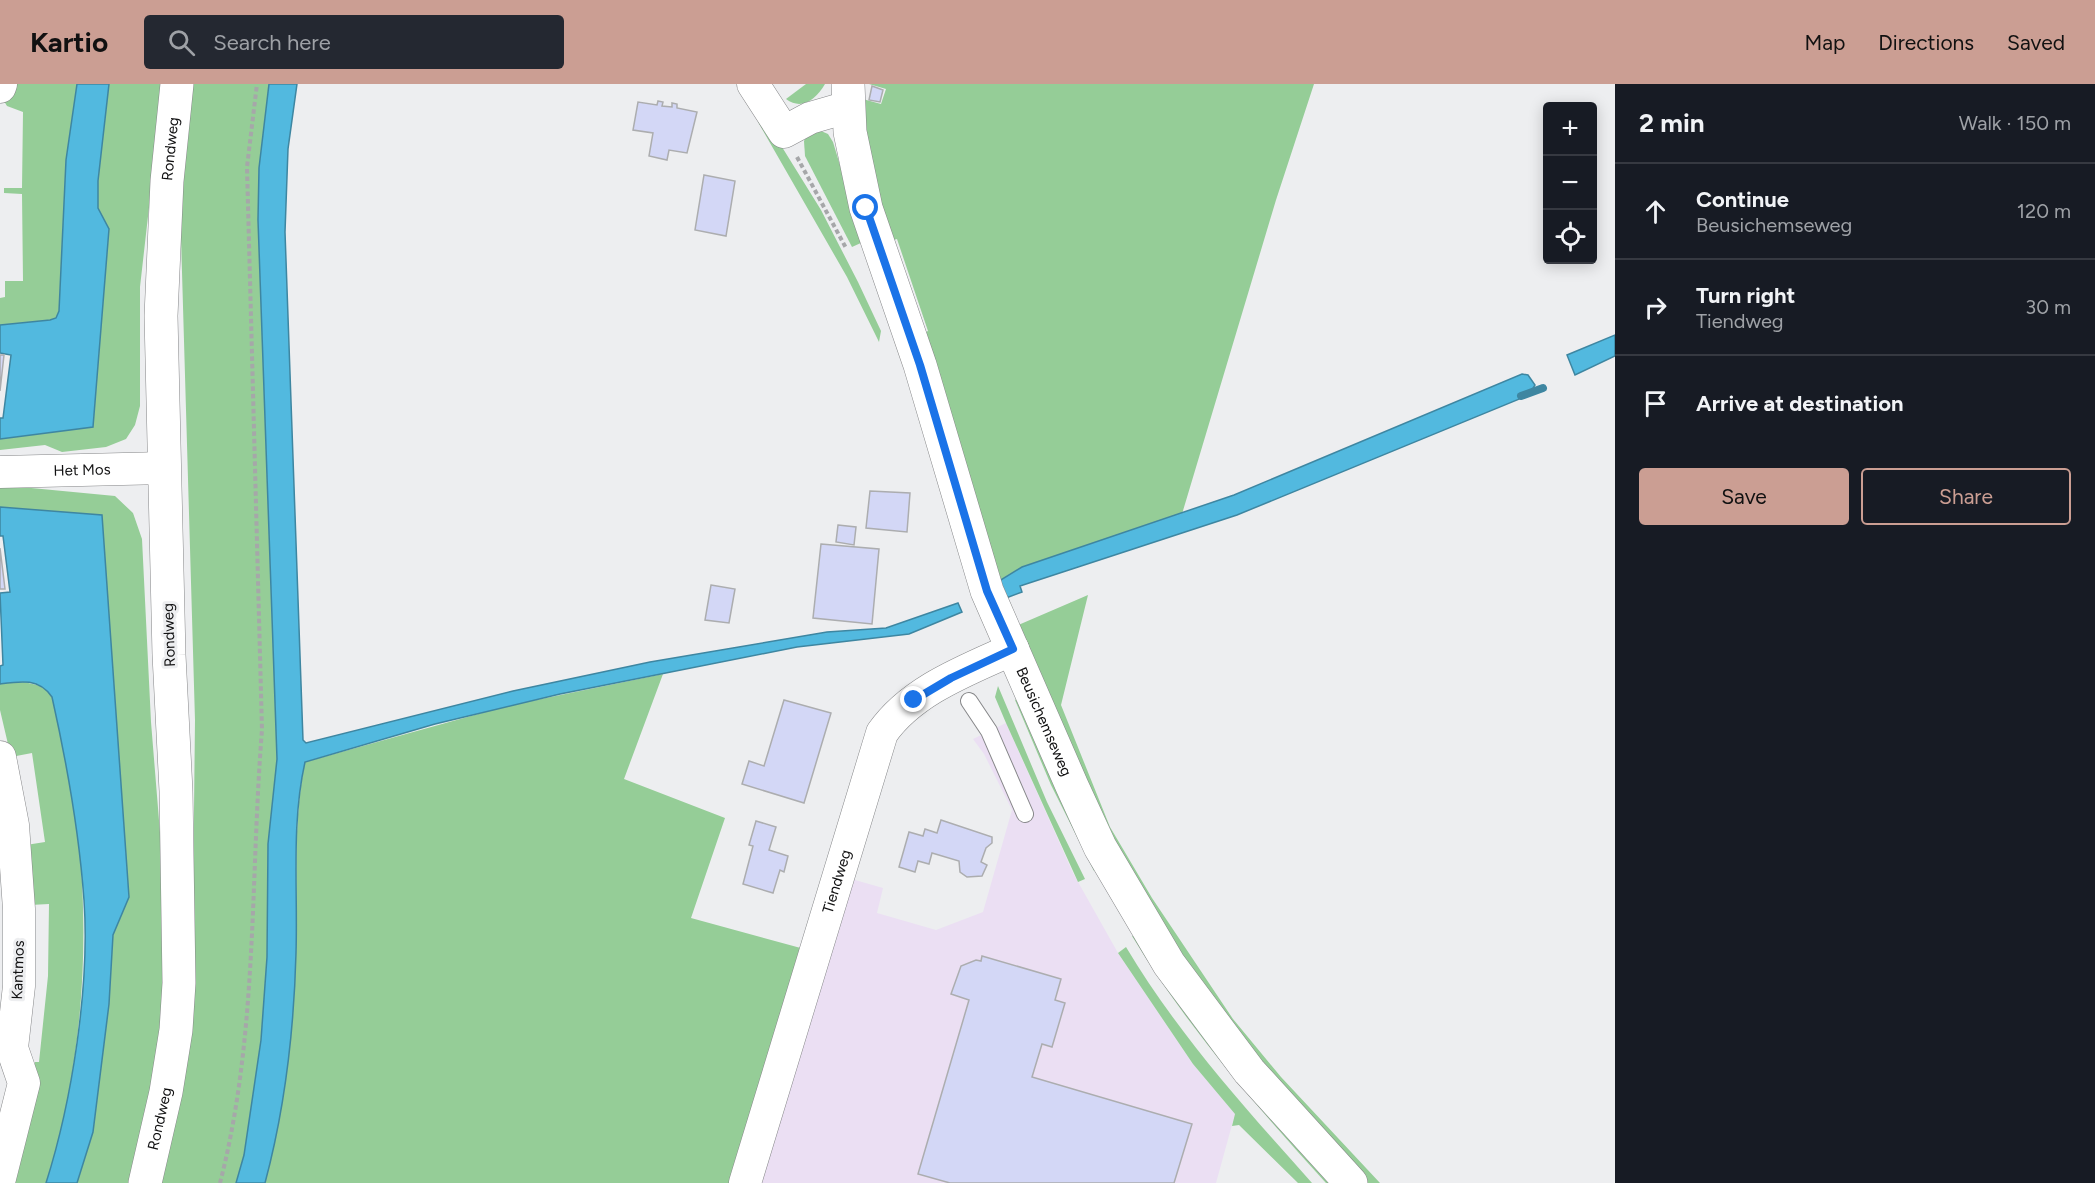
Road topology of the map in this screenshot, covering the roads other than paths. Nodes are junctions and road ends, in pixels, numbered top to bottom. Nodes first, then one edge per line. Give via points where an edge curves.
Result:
1 (177, 84) edge
2 (753, 84) edge
3 (848, 95) edge
4 (164, 468) junction
5 (0, 472) edge
6 (1013, 649) junction
7 (969, 701) dead end
8 (0, 758) edge
9 (1025, 814) dead end
10 (0, 1178) edge
11 (145, 1183) edge
12 (745, 1183) edge
13 (1351, 1183) edge

1 - 4 street, Rondweg via 168,161 161,316
2 - 3 street, Beusichemseweg via 784,132
3 - 6 street, Beusichemseweg via 854,157 866,208 920,365 987,591
4 - 5 street, Het Mos
4 - 11 street, Rondweg via 179,982 166,1092
6 - 12 street, Tiendweg via 914,700 895,715 882,733
6 - 13 street, Beusichemseweg via 1100,847 1169,964 1249,1071
7 - 9 lane via 989,731
8 - 10 street, Kantmos via 13,825 19,909 19,986 12,1048 24,1083

